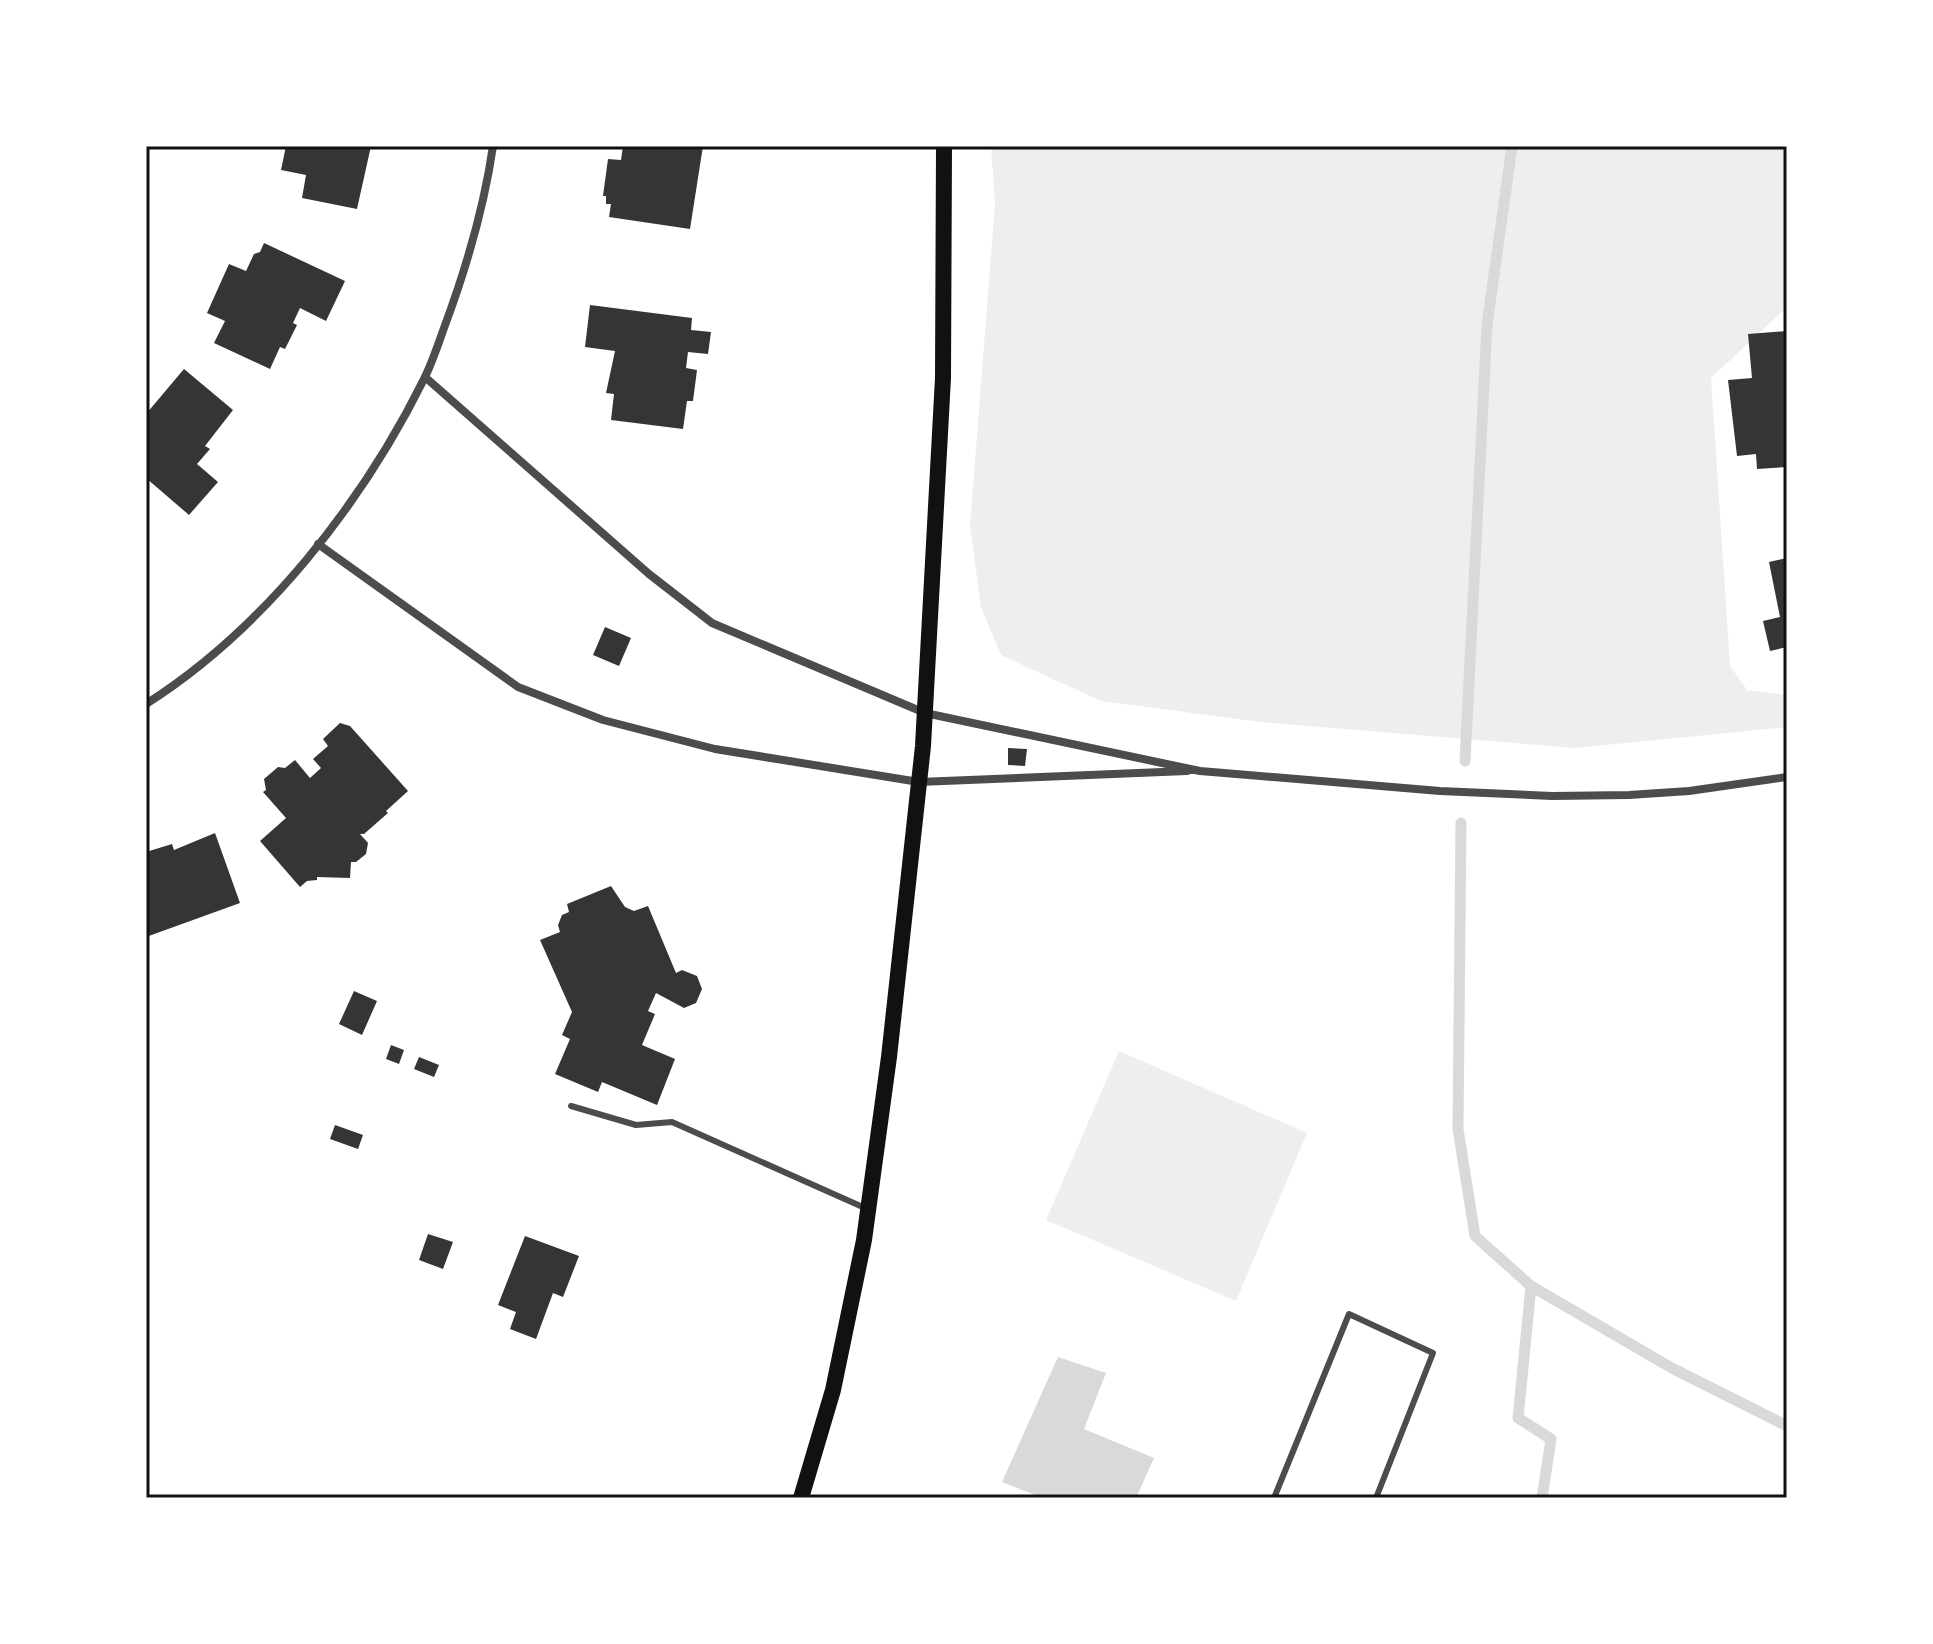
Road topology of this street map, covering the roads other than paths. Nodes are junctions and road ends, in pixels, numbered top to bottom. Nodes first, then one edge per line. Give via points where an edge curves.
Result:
1 (493, 146) edge
2 (944, 146) edge
3 (425, 377) junction
4 (318, 544) junction
5 (146, 704) edge
6 (925, 713) junction
7 (1200, 771) junction
8 (1787, 777) edge
9 (919, 782) junction
10 (571, 1106) dead end
11 (868, 1209) junction
12 (801, 1498) edge
13 (1274, 1498) edge
14 (1376, 1498) edge

1 - 3 street via 466,270
2 - 6 main road via 943,378
3 - 4 street via 374,469
3 - 6 street via 712,623
4 - 5 street via 241,629
4 - 9 street via 518,687 603,720 715,749
6 - 7 street
6 - 9 main road
7 - 8 street via 1552,796 1689,791
7 - 9 street
9 - 11 main road
10 - 11 lane via 636,1125 672,1122
11 - 12 main road via 833,1390
13 - 14 lane via 1349,1314 1433,1353

